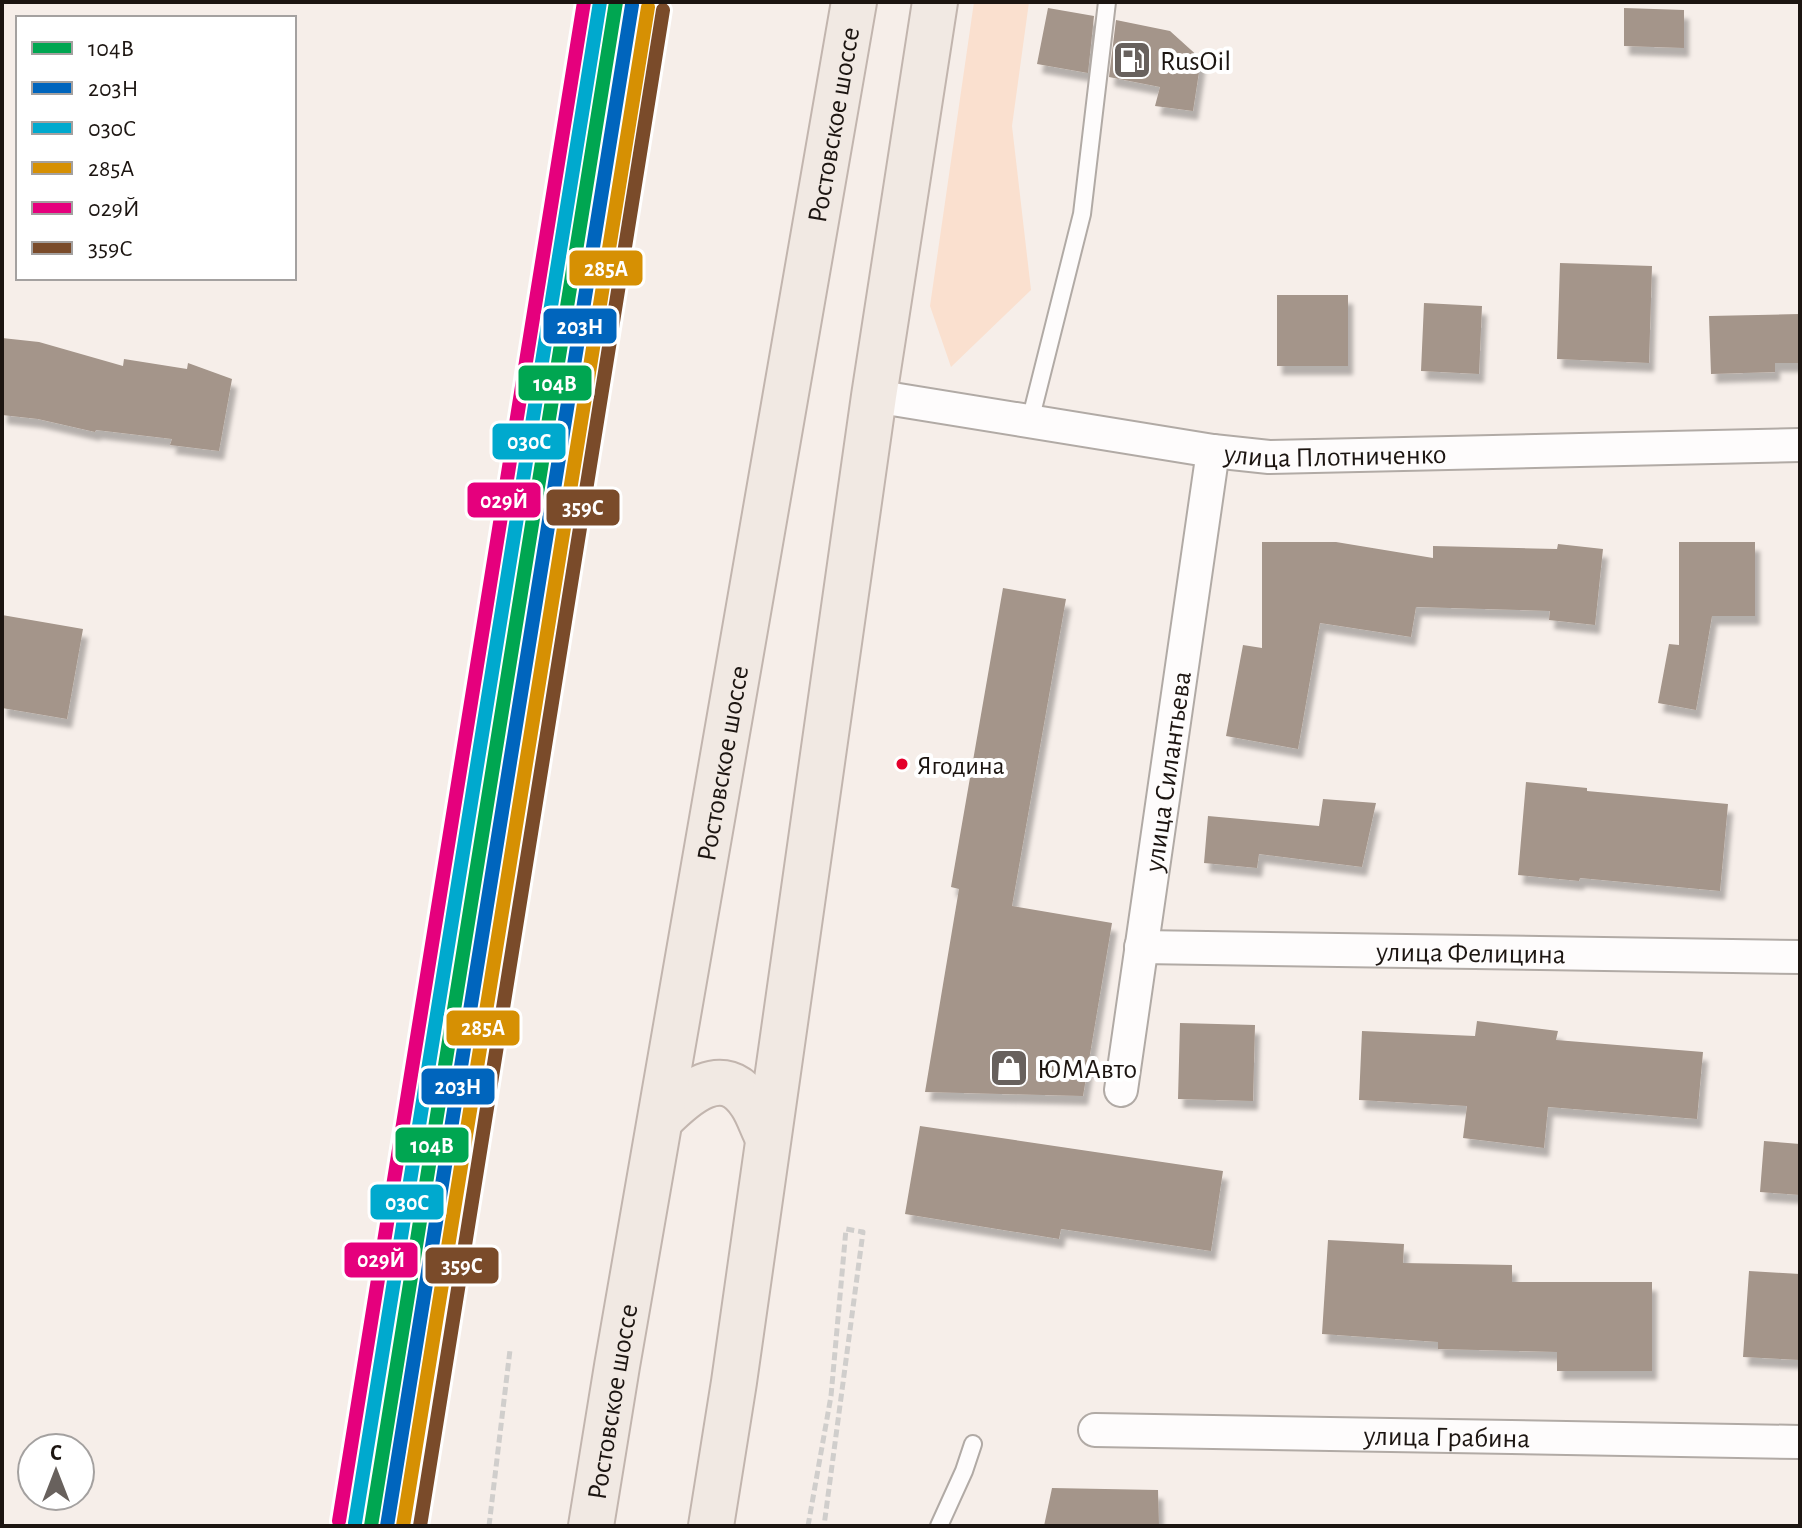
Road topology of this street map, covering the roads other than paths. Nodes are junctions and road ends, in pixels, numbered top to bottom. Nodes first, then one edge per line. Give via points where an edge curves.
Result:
1 (854, 2) edge
2 (935, 2) edge
3 (1107, 2) edge
4 (874, 396) junction
5 (1030, 421) junction
6 (1800, 445) edge
7 (1213, 451) junction
8 (1141, 947) junction
9 (1800, 957) edge
10 (1121, 1090) dead end
11 (661, 1119) junction
12 (768, 1138) junction
13 (1095, 1430) dead end
14 (1800, 1442) edge
15 (973, 1444) dead end
16 (591, 1526) edge
17 (711, 1526) edge
18 (939, 1526) edge

1 - 11 highway, Ростовское шоссе
2 - 4 highway
3 - 5 lane via 1082,214
4 - 5 street, улица Плотниченко
4 - 12 highway
5 - 7 street, улица Плотниченко
6 - 7 street, улица Плотниченко via 1269,457
7 - 8 street, улица Силантьева
8 - 9 street, улица Фелицина
8 - 10 street, улица Силантьева
11 - 12 highway via 702,1085 721,1083 750,1101
11 - 16 highway, Ростовское шоссе
12 - 17 highway
13 - 14 street, улица Грабина
15 - 18 lane

